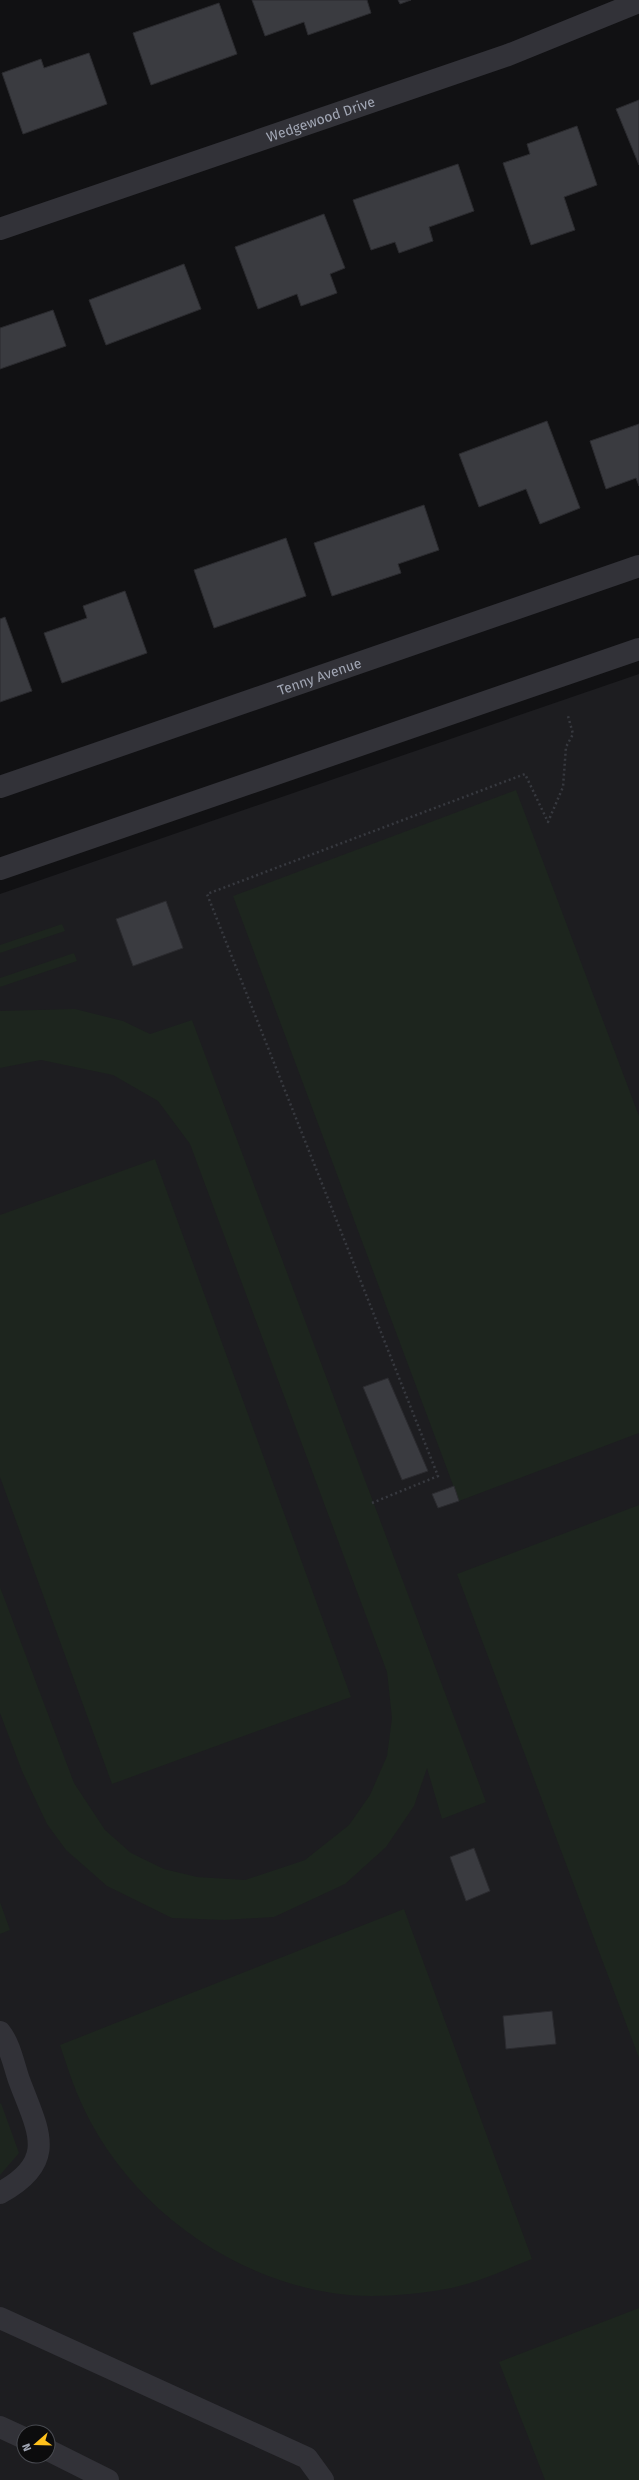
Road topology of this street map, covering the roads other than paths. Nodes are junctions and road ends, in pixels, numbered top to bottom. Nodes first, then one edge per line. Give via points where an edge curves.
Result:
1 (639, 2) edge
2 (0, 230) edge
3 (639, 566) edge
4 (639, 649) edge
5 (0, 787) edge
6 (0, 869) edge
7 (0, 2032) edge
8 (0, 2193) edge
9 (0, 2318) edge
10 (0, 2427) edge
11 (16, 2434) edge
12 (56, 2454) edge
13 (108, 2480) edge
14 (323, 2480) edge

1 - 2 street, Wedgewood Drive via 508,55
3 - 5 street, Tenny Avenue
4 - 6 street
7 - 8 street via 38,2131 40,2150 33,2170
9 - 14 street via 307,2458
10 - 11 street
12 - 13 street

